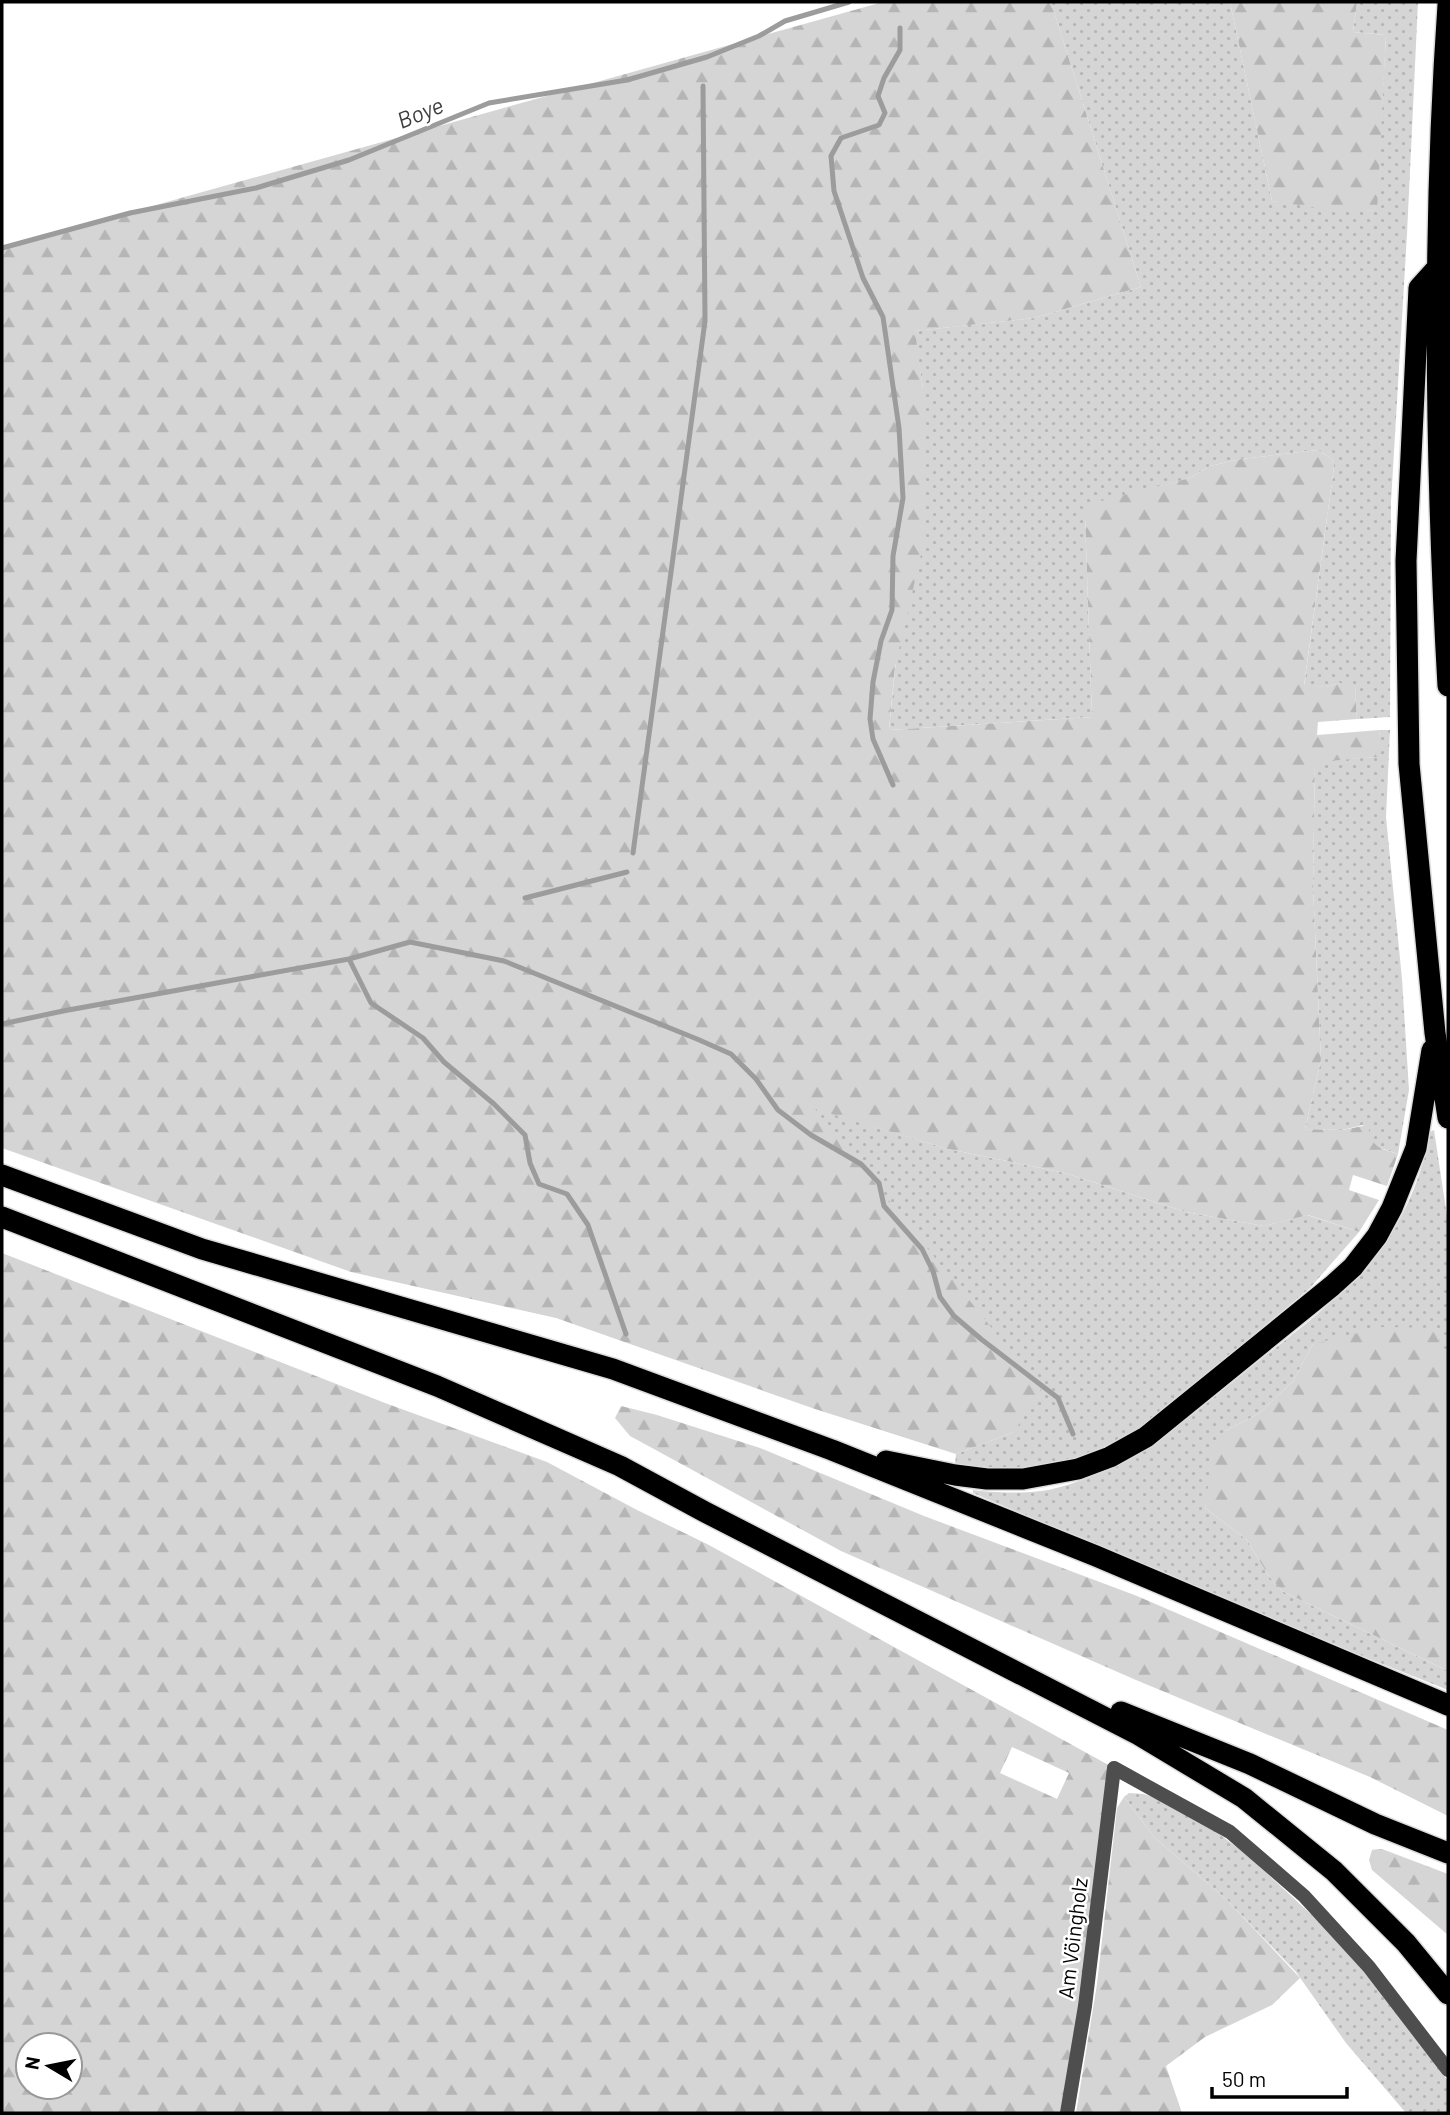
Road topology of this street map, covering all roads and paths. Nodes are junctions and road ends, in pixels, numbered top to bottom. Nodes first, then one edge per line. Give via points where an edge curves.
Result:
1 (1448, 5) edge
2 (1437, 268) junction
3 (1448, 686) edge
4 (1435, 1033) junction
5 (1448, 1118) edge
6 (2, 1175) edge
7 (2, 1217) edge
8 (832, 1450) junction
9 (987, 1656) junction
10 (1448, 1705) edge
11 (1448, 1853) edge
12 (1448, 1994) edge
13 (1448, 2070) edge
14 (1067, 2113) edge

1 - 2 highway
2 - 3 highway via 1438,455
2 - 4 highway via 1419,288 1406,561 1409,764
4 - 5 highway
4 - 8 highway via 1416,1148 1377,1236 1332,1286 1146,1437 1078,1469 1023,1479 955,1475
6 - 8 highway via 202,1249 613,1369
7 - 9 highway via 437,1385 594,1455
8 - 10 highway
9 - 11 highway via 1250,1764
9 - 12 highway via 1139,1735 1244,1798 1334,1871 1406,1943
13 - 14 street, Am Vöingholz via 1369,1967 1304,1896 1230,1832 1115,1768

